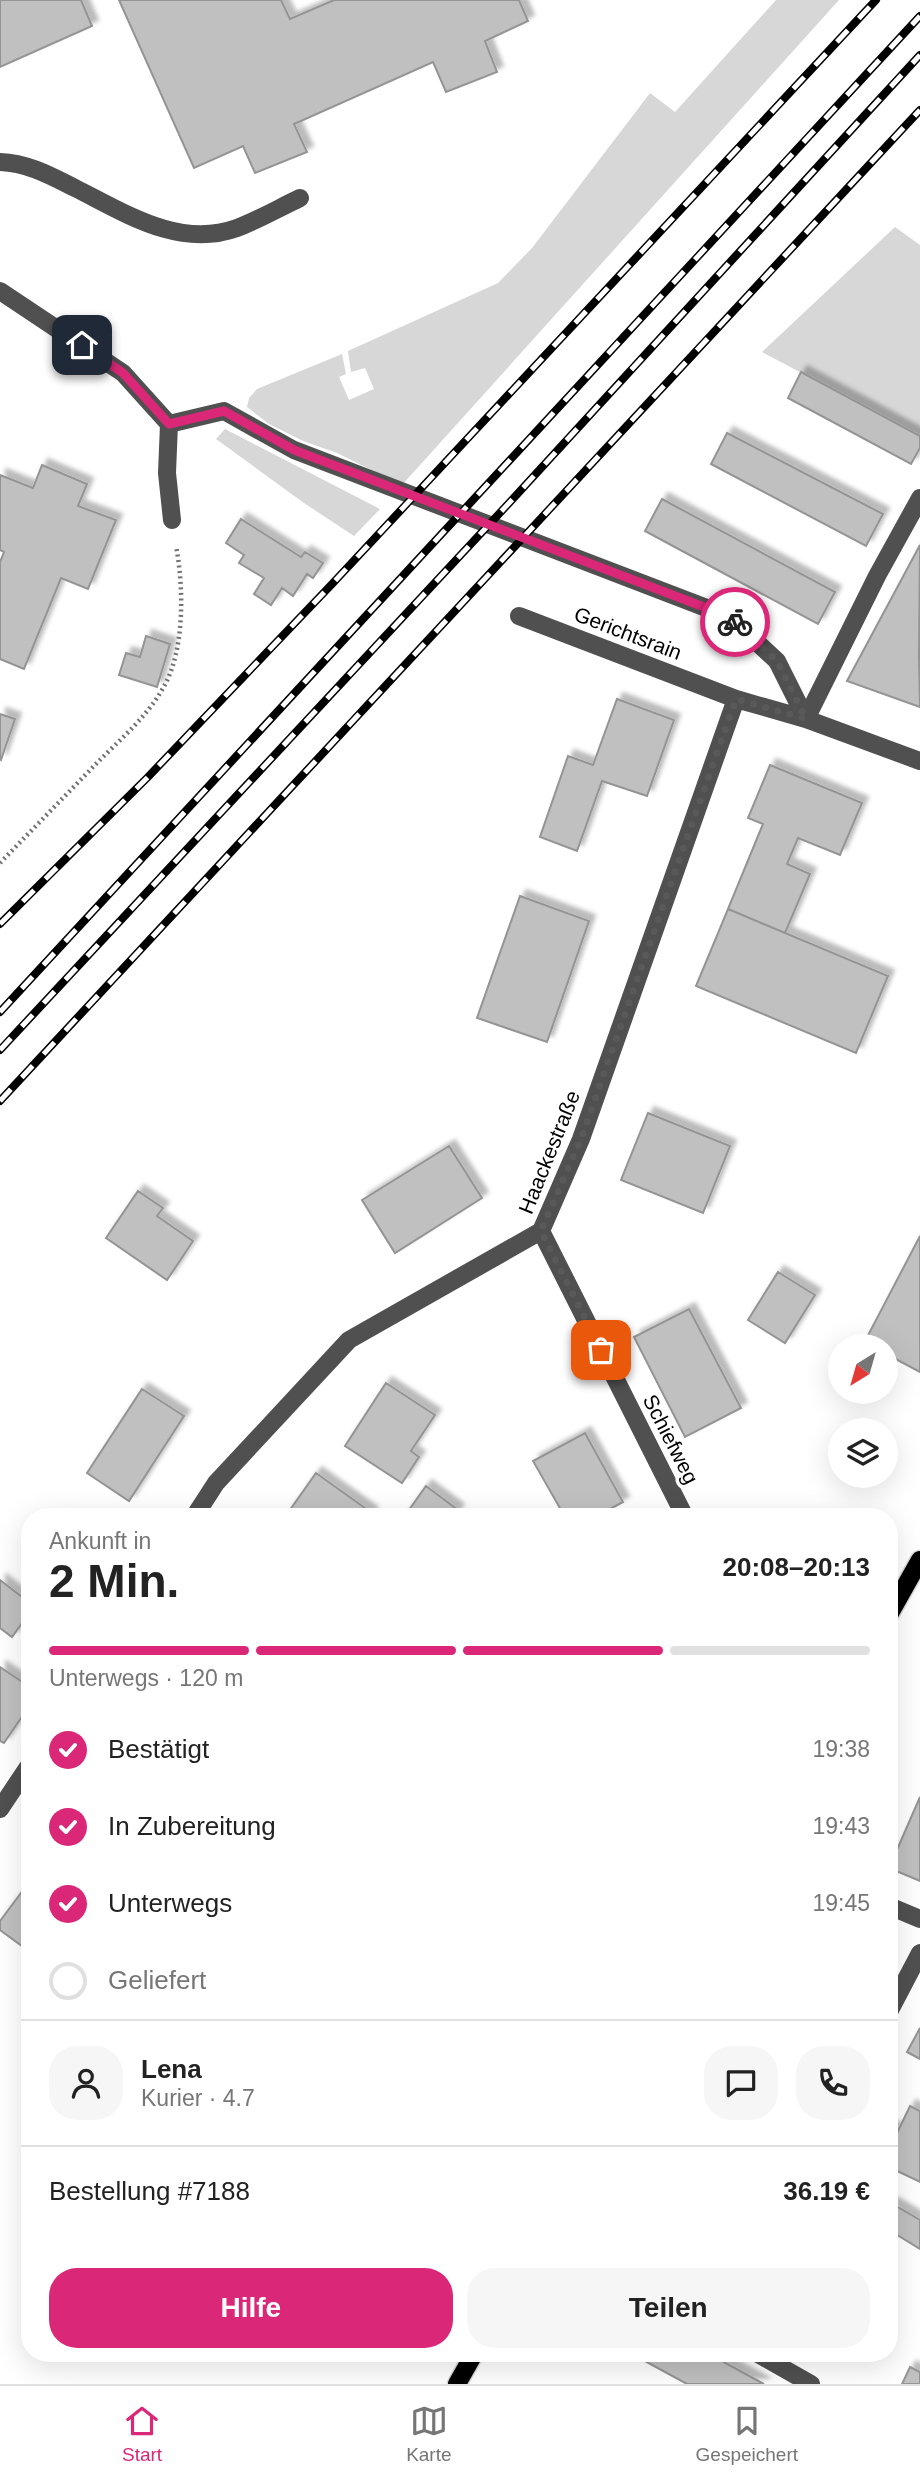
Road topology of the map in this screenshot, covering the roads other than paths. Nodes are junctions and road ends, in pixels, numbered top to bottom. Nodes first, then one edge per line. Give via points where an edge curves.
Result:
1 (0, 162) edge
2 (300, 198) dead end
3 (0, 291) edge
4 (169, 424) junction
5 (920, 498) edge
6 (172, 520) road end
7 (519, 616) dead end
8 (736, 699) junction
9 (806, 719) junction
10 (920, 761) edge
11 (541, 1231) junction
12 (200, 1508) edge
13 (680, 1508) edge
14 (920, 1560) edge
15 (898, 1599) edge
16 (21, 1778) edge
17 (0, 1809) edge
18 (898, 1910) edge
19 (920, 1919) edge
20 (920, 1953) edge
21 (898, 1995) edge
22 (469, 2362) edge
23 (772, 2362) edge
24 (457, 2384) edge
25 (811, 2384) edge

1 - 2 street via 37,169 173,233 202,236 235,229
3 - 4 street via 123,373
4 - 6 street via 167,473
4 - 9 street via 224,411 294,450 730,617 777,661
5 - 9 street
7 - 8 street, Gerichtsrain
8 - 9 street, Gerichtsrain
8 - 11 street, Haackestraße via 581,1139
9 - 10 street, Gerichtsrain
11 - 12 street, Haackestraße via 349,1340 216,1483
11 - 13 street, Schiefweg
14 - 15 main road
16 - 17 street
18 - 19 street
20 - 21 street
22 - 24 main road
23 - 25 street

